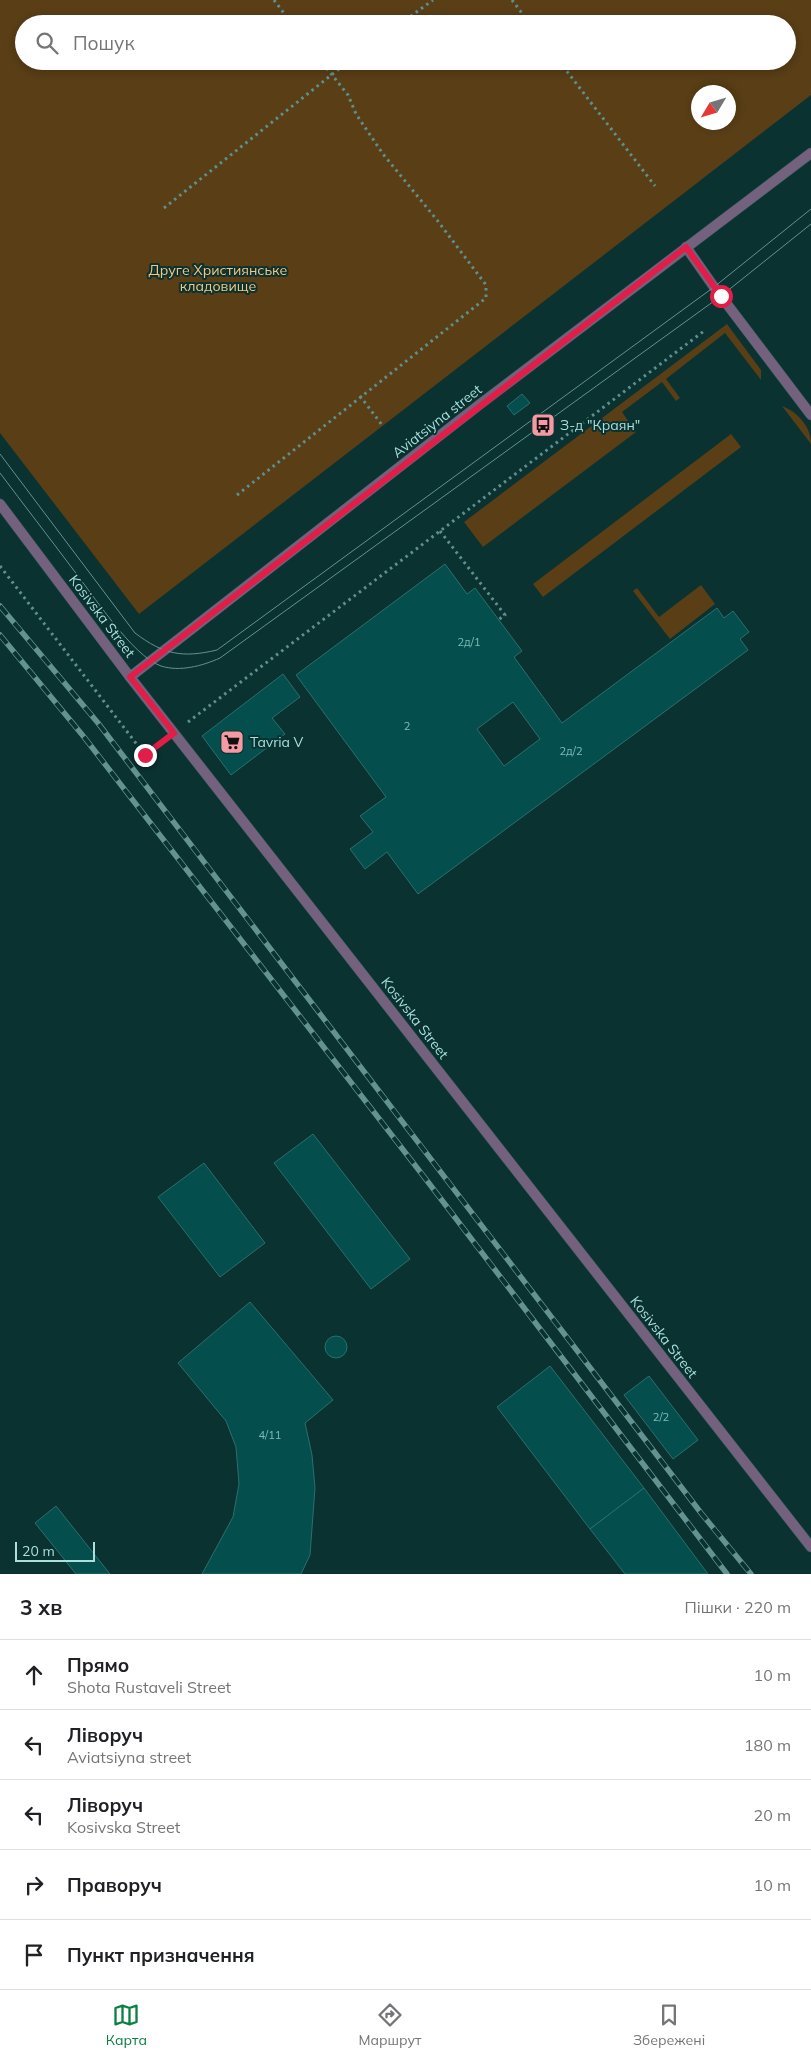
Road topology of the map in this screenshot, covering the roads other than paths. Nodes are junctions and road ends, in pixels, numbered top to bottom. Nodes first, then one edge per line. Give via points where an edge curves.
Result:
1 (811, 153) edge
2 (686, 247) junction
3 (811, 415) edge
4 (0, 504) edge
5 (130, 677) junction
6 (811, 1547) edge

1 - 2 street, Aviatsiyna street
2 - 3 street
2 - 5 street, Aviatsiyna street
4 - 5 street, Kosivska Street
5 - 6 street, Kosivska Street

